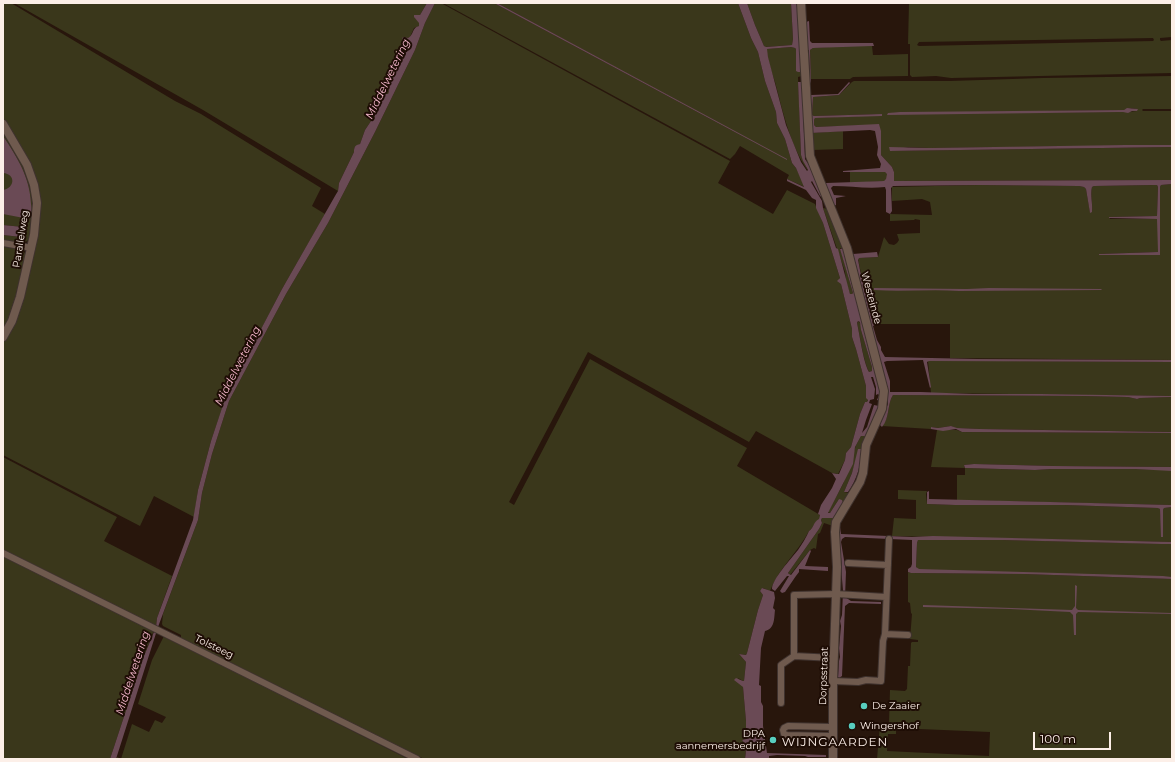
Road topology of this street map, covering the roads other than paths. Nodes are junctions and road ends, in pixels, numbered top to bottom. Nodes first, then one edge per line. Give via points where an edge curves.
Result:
1 (800, 3) edge
2 (3, 124) edge
3 (3, 243) edge
4 (32, 248) junction
5 (3, 337) edge
6 (889, 539) dead end
7 (3, 553) edge
8 (848, 563) dead end
9 (888, 566) junction
10 (842, 595) junction
11 (886, 597) junction
12 (885, 634) junction
13 (908, 636) dead end
14 (794, 656) junction
15 (834, 658) junction
16 (833, 681) junction
17 (781, 703) dead end
18 (832, 727) junction
19 (833, 736) junction
20 (417, 759) edge
21 (833, 759) edge

1 - 10 street, Westeinde via 810,156 847,248 884,391 882,409 866,445 863,473 836,522 837,563
2 - 4 street, Parallelweg via 27,165 34,185 37,214
3 - 4 street
4 - 5 street, Parallelweg via 18,305
6 - 9 street
7 - 20 street, Tolsteeg
8 - 9 street
9 - 11 street
10 - 11 street
10 - 14 street via 794,594
10 - 15 street, Dorpsstraat
11 - 12 street
12 - 13 street
12 - 16 street via 881,681
14 - 15 street
14 - 17 street via 781,665
15 - 16 street, Dorpsstraat
16 - 18 street, Dorpsstraat
18 - 19 street, Dorpsstraat
18 - 19 street via 788,726 783,730 787,735
19 - 21 street, Dorpsstraat

